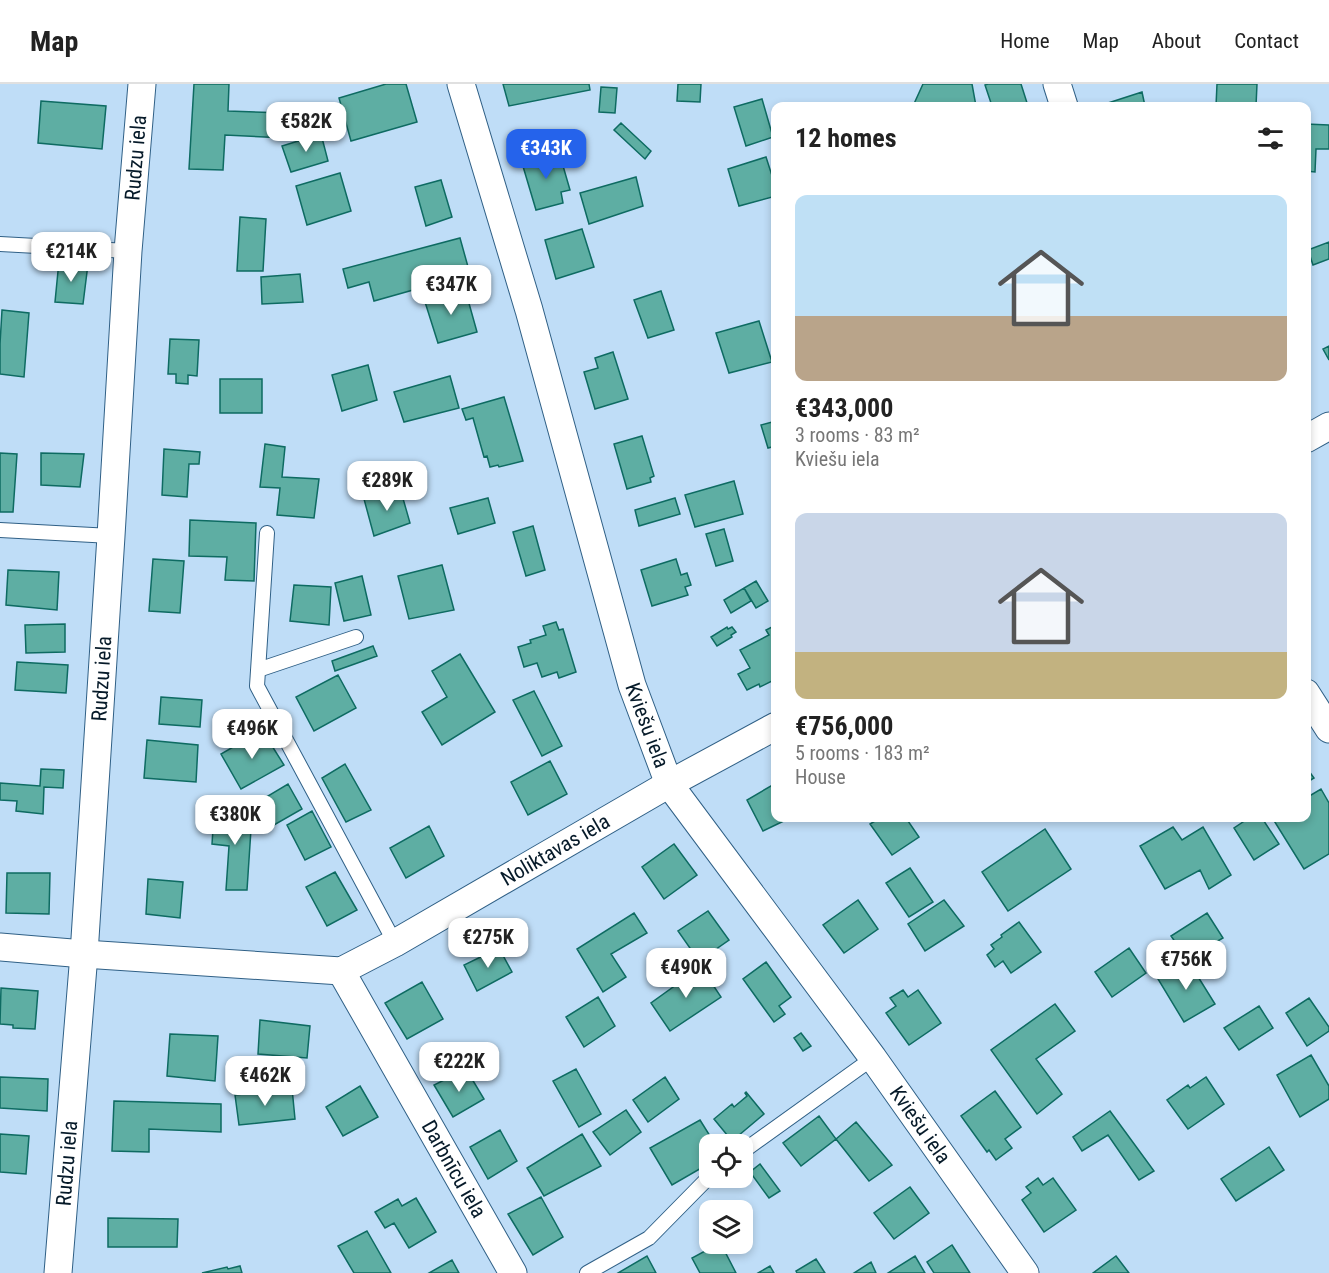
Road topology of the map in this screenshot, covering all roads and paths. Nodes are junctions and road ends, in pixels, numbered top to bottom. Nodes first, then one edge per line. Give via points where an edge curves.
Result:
1 (142, 84) edge
2 (460, 84) edge
3 (1057, 84) edge
4 (1063, 102) edge
5 (0, 244) edge
6 (128, 251) junction
7 (1329, 426) edge
8 (1311, 436) edge
9 (0, 530) edge
10 (267, 533) dead end
11 (111, 536) junction
12 (356, 637) dead end
13 (258, 670) junction
14 (1311, 701) edge
15 (771, 729) edge
16 (1329, 729) edge
17 (669, 784) junction
18 (395, 943) junction
19 (0, 947) edge
20 (84, 954) junction
21 (341, 971) junction
22 (873, 1058) junction
23 (753, 1144) edge
24 (699, 1187) edge
25 (58, 1273) edge
26 (513, 1273) edge
27 (587, 1273) edge
28 (1025, 1273) edge

1 - 6 street, Rudzu iela
2 - 17 street, Kviešu iela via 529,310 632,685
3 - 4 street
5 - 6 lane
6 - 11 street, Rudzu iela
7 - 8 street
9 - 11 lane
10 - 13 lane
11 - 20 street, Rudzu iela
12 - 13 lane
13 - 18 lane via 257,686
14 - 16 street
15 - 17 street, Noliktavas iela
17 - 18 street, Noliktavas iela
17 - 22 street, Kviešu iela
18 - 21 street, Noliktavas iela
19 - 20 street
20 - 21 street
20 - 25 street, Rudzu iela
21 - 26 street, Darbnīcu iela
22 - 23 lane
22 - 28 street, Kviešu iela
24 - 27 lane via 649,1238

